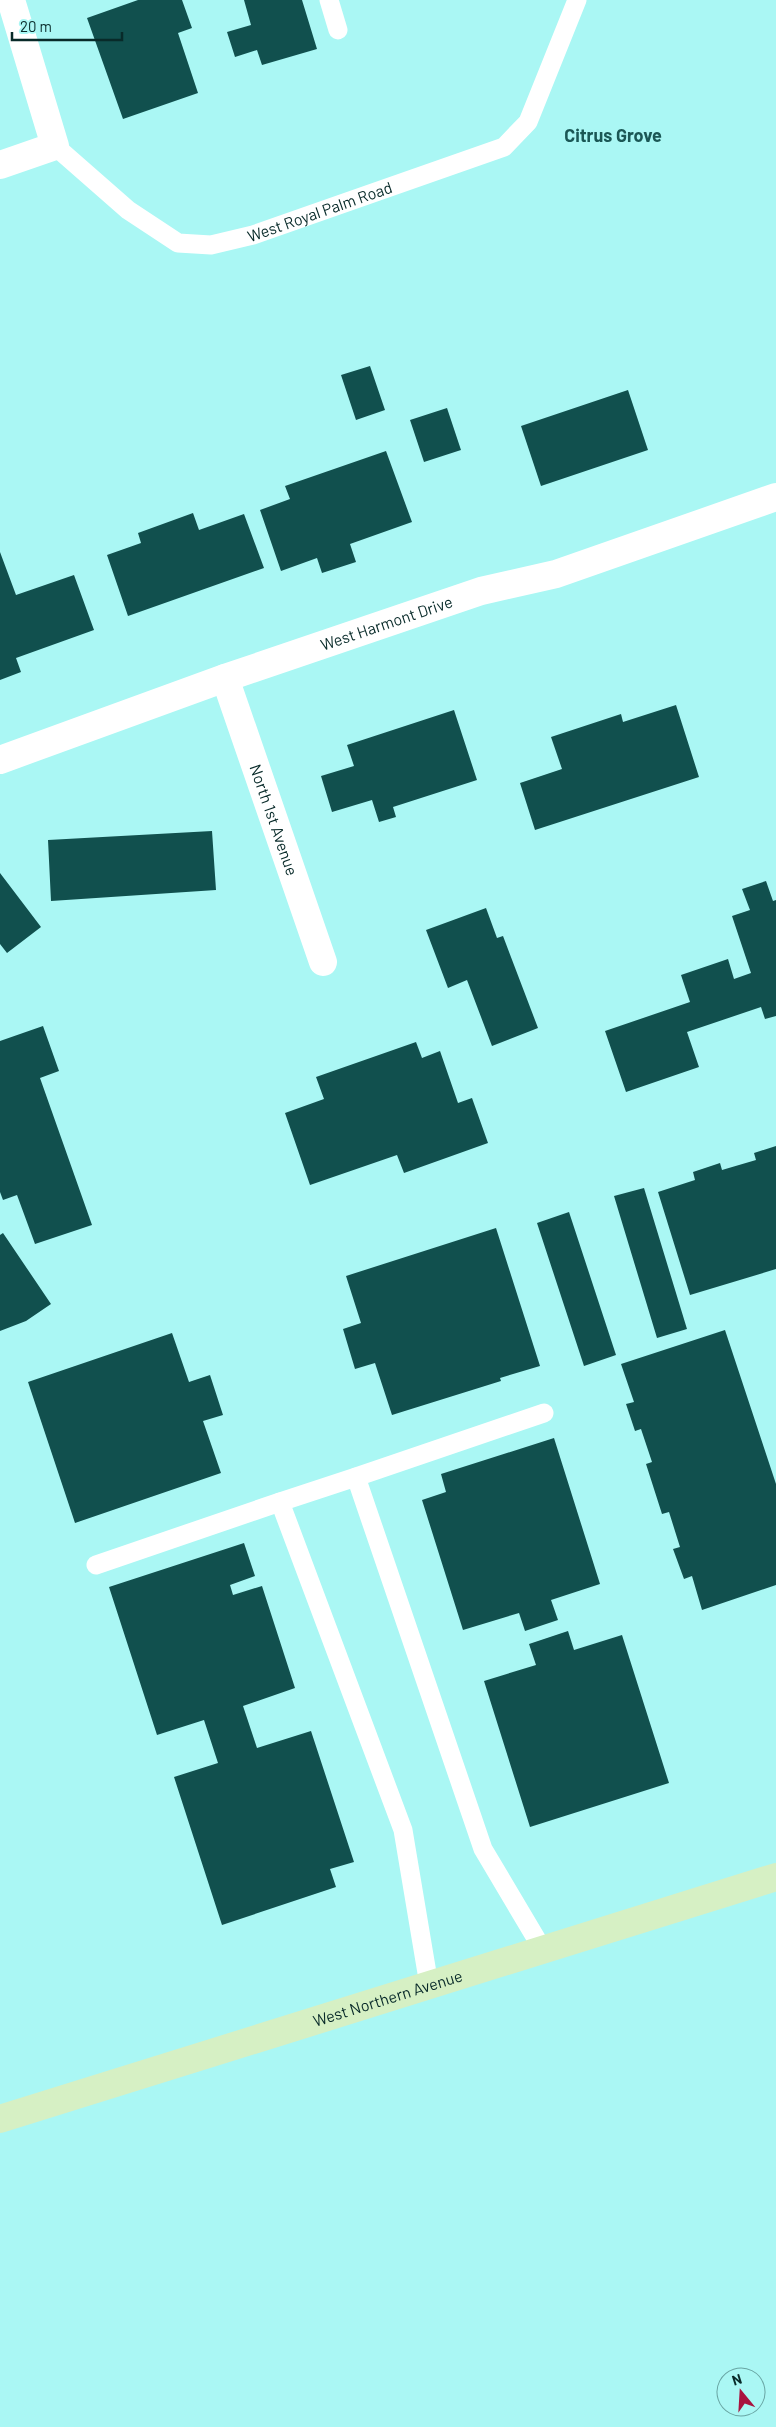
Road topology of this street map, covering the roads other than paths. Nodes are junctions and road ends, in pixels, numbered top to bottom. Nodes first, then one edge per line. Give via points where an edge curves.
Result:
1 (11, 0) edge
2 (329, 0) edge
3 (577, 0) edge
4 (338, 30) dead end
5 (55, 146) junction
6 (0, 165) edge
7 (776, 497) edge
8 (225, 678) junction
9 (0, 760) edge
10 (323, 962) dead end
11 (544, 1413) dead end
12 (356, 1477) junction
13 (280, 1502) junction
14 (96, 1565) dead end
15 (776, 1877) edge
16 (543, 1950) junction
17 (429, 1985) junction
18 (0, 2119) edge

1 - 5 street
2 - 4 lane
3 - 5 lane, West Royal Palm Road via 528,122 504,148 253,235 211,245 178,243 128,210
5 - 6 street
7 - 8 street, West Harmont Drive via 565,571 481,591
8 - 9 street, West Harmont Drive
8 - 10 street, North 1st Avenue
11 - 12 lane
12 - 13 lane
12 - 16 lane via 482,1849
13 - 14 lane
13 - 17 lane via 403,1830
15 - 16 main road, West Northern Avenue
16 - 17 main road, West Northern Avenue
17 - 18 main road, West Northern Avenue

